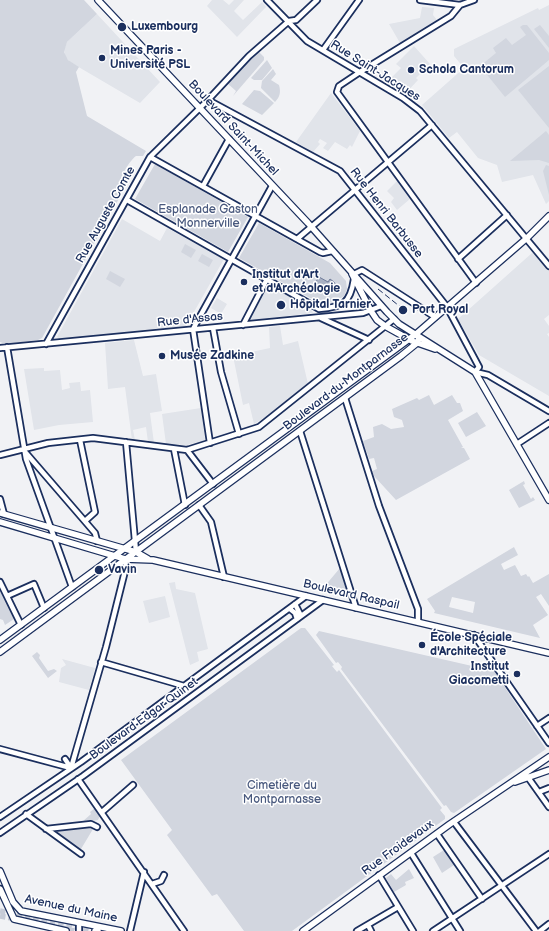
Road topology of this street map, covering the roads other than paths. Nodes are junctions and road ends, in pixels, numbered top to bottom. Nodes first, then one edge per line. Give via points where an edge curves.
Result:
1 (98, 0) edge
2 (267, 0) edge
3 (317, 0) edge
4 (359, 0) edge
5 (420, 0) edge
6 (458, 0) edge
7 (474, 0) edge
8 (460, 5) junction
9 (288, 21) junction
10 (323, 50) junction
11 (360, 72) junction
12 (208, 100) junction
13 (200, 108) junction
14 (432, 125) junction
15 (229, 139) junction
16 (150, 157) junction
17 (388, 162) junction
18 (203, 186) junction
19 (272, 186) junction
20 (355, 189) junction
21 (127, 200) junction
22 (507, 215) junction
23 (256, 216) junction
24 (549, 216) edge
25 (311, 227) junction
26 (527, 238) junction
27 (297, 239) junction
28 (332, 251) junction
29 (458, 258) junction
30 (232, 259) junction
31 (549, 266) edge
32 (353, 275) junction
33 (267, 279) junction
34 (476, 283) junction
35 (381, 306) junction
36 (448, 307) junction
37 (319, 309) junction
38 (371, 311) junction
39 (435, 317) junction
40 (320, 318) junction
41 (394, 320) junction
42 (243, 325) junction
43 (385, 326) junction
44 (213, 328) junction
45 (193, 330) junction
46 (416, 334) junction
47 (408, 339) junction
48 (369, 340) junction
49 (417, 343) junction
50 (46, 344) junction
51 (7, 347) junction
52 (0, 348) edge
53 (441, 351) junction
54 (475, 372) junction
55 (345, 398) junction
56 (549, 411) edge
57 (549, 423) edge
58 (300, 431) junction
59 (239, 434) junction
60 (80, 440) junction
61 (126, 442) junction
62 (210, 443) junction
63 (517, 444) junction
64 (23, 449) junction
65 (174, 449) junction
66 (187, 450) junction
67 (0, 455) edge
68 (213, 484) junction
69 (0, 499) edge
70 (549, 500) edge
71 (184, 505) junction
72 (199, 505) junction
73 (2, 514) edge
74 (85, 521) junction
75 (0, 522) edge
76 (50, 528) junction
77 (54, 538) junction
78 (97, 541) junction
79 (134, 542) junction
80 (124, 549) junction
81 (136, 552) junction
82 (114, 556) junction
83 (126, 559) junction
84 (148, 559) junction
85 (224, 577) junction
86 (0, 582) edge
87 (72, 587) junction
88 (7, 596) junction
89 (306, 596) junction
90 (323, 600) junction
91 (295, 604) junction
92 (44, 608) junction
93 (356, 608) junction
94 (290, 609) junction
95 (299, 618) junction
96 (418, 622) junction
97 (21, 625) junction
98 (474, 635) junction
99 (0, 640) edge
100 (0, 652) edge
101 (549, 653) edge
102 (102, 662) junction
103 (184, 686) junction
104 (549, 718) edge
105 (537, 726) junction
106 (549, 743) edge
107 (0, 749) edge
108 (549, 756) edge
109 (65, 759) dead end
110 (71, 768) junction
111 (549, 770) edge
112 (527, 775) junction
113 (78, 779) junction
114 (133, 785) dead end
115 (549, 788) edge
116 (539, 792) junction
117 (549, 807) edge
118 (102, 812) junction
119 (26, 814) junction
120 (0, 817) edge
121 (454, 822) junction
122 (97, 827) dead end
123 (46, 828) junction
124 (0, 833) edge
125 (437, 834) junction
126 (411, 853) junction
127 (80, 854) dead end
128 (547, 855) edge
129 (549, 861) edge
130 (0, 871) edge
131 (144, 872) junction
132 (164, 874) dead end
133 (379, 875) junction
134 (152, 884) junction
135 (502, 885) junction
136 (0, 889) edge
137 (482, 899) junction
138 (398, 907) junction
139 (452, 918) junction
140 (79, 923) junction
141 (549, 924) edge
142 (368, 925) junction
143 (66, 931) edge
144 (79, 931) edge
145 (121, 931) edge
146 (130, 931) edge
147 (184, 931) edge
148 (303, 931) edge
149 (357, 931) edge
150 (371, 931) edge
151 (413, 931) edge
152 (434, 931) edge
153 (460, 931) edge
154 (536, 931) edge
155 (540, 931) edge

1 - 13 main road, Boulevard Saint-Michel
2 - 9 street, Rue Saint-Jacques
3 - 9 street, Rue Auguste Comte via 296,20
4 - 10 street
5 - 8 street
6 - 8 street
7 - 8 street
8 - 11 street via 451,16
9 - 10 street, Rue Saint-Jacques via 307,41
9 - 12 street, Rue Auguste Comte via 250,54
10 - 11 street, Rue Saint-Jacques
11 - 14 street, Rue Saint-Jacques via 403,98 420,111
11 - 17 street via 339,86 338,95
12 - 13 street, Rue Auguste Comte
12 - 20 street, Rue Henri Barbusse via 334,167
13 - 15 main road, Boulevard Saint-Michel
13 - 16 street, Rue Auguste Comte
14 - 17 street
14 - 22 street, Rue Saint-Jacques
15 - 18 street
15 - 19 main road, Boulevard Saint-Michel
16 - 18 street
16 - 21 street, Rue Auguste Comte
17 - 20 street
17 - 29 street
18 - 23 street
19 - 23 street
19 - 25 main road, Boulevard Saint-Michel
20 - 25 street
20 - 36 street, Rue Henri Barbusse
21 - 30 street
21 - 50 street, Rue Auguste Comte
22 - 26 street, Rue Saint-Jacques
22 - 29 street
23 - 27 street
23 - 30 street
24 - 26 main road
25 - 27 street
25 - 28 main road, Boulevard Saint-Michel
26 - 31 street, Rue Saint-Jacques
26 - 34 main road
27 - 28 street via 322,253
28 - 32 main road, Boulevard Saint-Michel
29 - 34 street
30 - 33 street
30 - 45 street
32 - 35 main road
32 - 37 street via 351,293 346,301 336,307
32 - 38 main road
32 - 39 street via 362,270
33 - 37 street
33 - 42 street
34 - 36 main road
35 - 38 street, Rue d'Assas
35 - 41 main road
36 - 39 main road
36 - 54 street, Rue Henri Barbusse via 479,367
37 - 40 street
38 - 40 street, Rue d'Assas
38 - 43 main road
39 - 46 main road
40 - 42 street, Rue d'Assas
40 - 48 street
41 - 43 street
41 - 46 main road
42 - 44 street, Rue d'Assas
43 - 47 main road
43 - 48 street
44 - 45 street, Rue d'Assas
44 - 59 street via 221,372
45 - 50 street, Rue d'Assas
45 - 62 street
46 - 47 main road, Boulevard du Montparnasse
46 - 49 main road, Boulevard du Montparnasse via 419,338
46 - 53 main road
47 - 49 main road
47 - 68 main road, Boulevard du Montparnasse
48 - 59 street via 265,423
49 - 53 main road
49 - 55 main road, Boulevard du Montparnasse
50 - 51 street, Rue d'Assas
51 - 52 street, Rue d'Assas
51 - 64 street
53 - 54 main road
54 - 56 street via 488,375
54 - 63 main road
55 - 58 main road, Boulevard du Montparnasse
55 - 96 street via 379,506 418,609
57 - 63 street
58 - 72 main road, Boulevard du Montparnasse
58 - 93 street
59 - 62 street
60 - 61 street via 93,438
60 - 64 street via 48,443
60 - 74 street via 95,512
61 - 65 street
61 - 79 street
62 - 66 street
63 - 70 main road
64 - 67 street
64 - 74 street
64 - 76 street
65 - 66 street
65 - 71 street
66 - 68 street
68 - 71 main road, Boulevard du Montparnasse
69 - 73 street
71 - 79 main road, Boulevard du Montparnasse
72 - 81 main road, Boulevard du Montparnasse
72 - 85 street via 211,522
73 - 76 main road, Boulevard Raspail
74 - 78 street via 95,533
75 - 77 main road, Boulevard Raspail
76 - 77 street
76 - 78 main road, Boulevard Raspail
77 - 82 main road, Boulevard Raspail
77 - 87 street
78 - 80 main road, Boulevard Raspail
79 - 80 main road, Boulevard du Montparnasse
79 - 81 street
80 - 81 main road, Boulevard Raspail
80 - 82 main road, Boulevard du Montparnasse
81 - 83 main road, Boulevard du Montparnasse
81 - 84 main road, Boulevard Raspail
82 - 83 main road, Boulevard Raspail
82 - 87 main road, Boulevard du Montparnasse
83 - 84 main road, Boulevard Raspail
83 - 100 main road, Boulevard du Montparnasse
83 - 102 street
84 - 85 main road, Boulevard Raspail
85 - 89 main road, Boulevard Raspail
86 - 88 street
87 - 92 main road, Boulevard du Montparnasse
88 - 92 street via 34,584
88 - 97 street
89 - 90 main road, Boulevard Raspail
89 - 91 street, Boulevard Edgar Quinet
90 - 93 main road, Boulevard Raspail
90 - 95 street, Boulevard Edgar Quinet
91 - 94 street, Boulevard Edgar Quinet
91 - 95 street
92 - 97 main road, Boulevard du Montparnasse
93 - 96 main road, Boulevard Raspail
94 - 95 street via 296,612
94 - 103 street, Boulevard Edgar Quinet
95 - 113 street, Boulevard Edgar Quinet
96 - 98 main road, Boulevard Raspail
97 - 99 main road, Boulevard du Montparnasse
98 - 101 main road, Boulevard Raspail
98 - 105 street
102 - 103 street
102 - 110 street
103 - 110 street, Boulevard Edgar Quinet
104 - 105 street
105 - 106 street
107 - 110 street
108 - 112 main road, Rue Froidevaux
109 - 110 street
110 - 120 street, Boulevard Edgar Quinet
111 - 112 main road, Rue Froidevaux
112 - 116 street
112 - 121 main road, Rue Froidevaux
113 - 118 street
113 - 119 street, Boulevard Edgar Quinet
114 - 118 street
115 - 116 street
116 - 117 street
118 - 131 street
119 - 123 street
119 - 124 street, Boulevard Edgar Quinet
121 - 125 main road, Rue Froidevaux
121 - 135 street
122 - 123 street via 91,824
123 - 127 street
125 - 126 main road, Rue Froidevaux
125 - 137 street
126 - 133 main road, Rue Froidevaux
126 - 139 street
128 - 129 street
128 - 135 street
130 - 140 main road, Avenue du Maine via 16,907 25,912
131 - 134 street
131 - 146 street
132 - 134 street via 161,881
133 - 138 street
133 - 148 main road, Rue Froidevaux
134 - 147 street
135 - 137 street
135 - 154 street
136 - 143 main road, Avenue du Maine via 17,920
137 - 139 street
138 - 142 street
138 - 151 street
139 - 152 street
139 - 153 street
140 - 144 street
140 - 145 main road, Avenue du Maine
141 - 155 street
142 - 149 street
142 - 150 street

